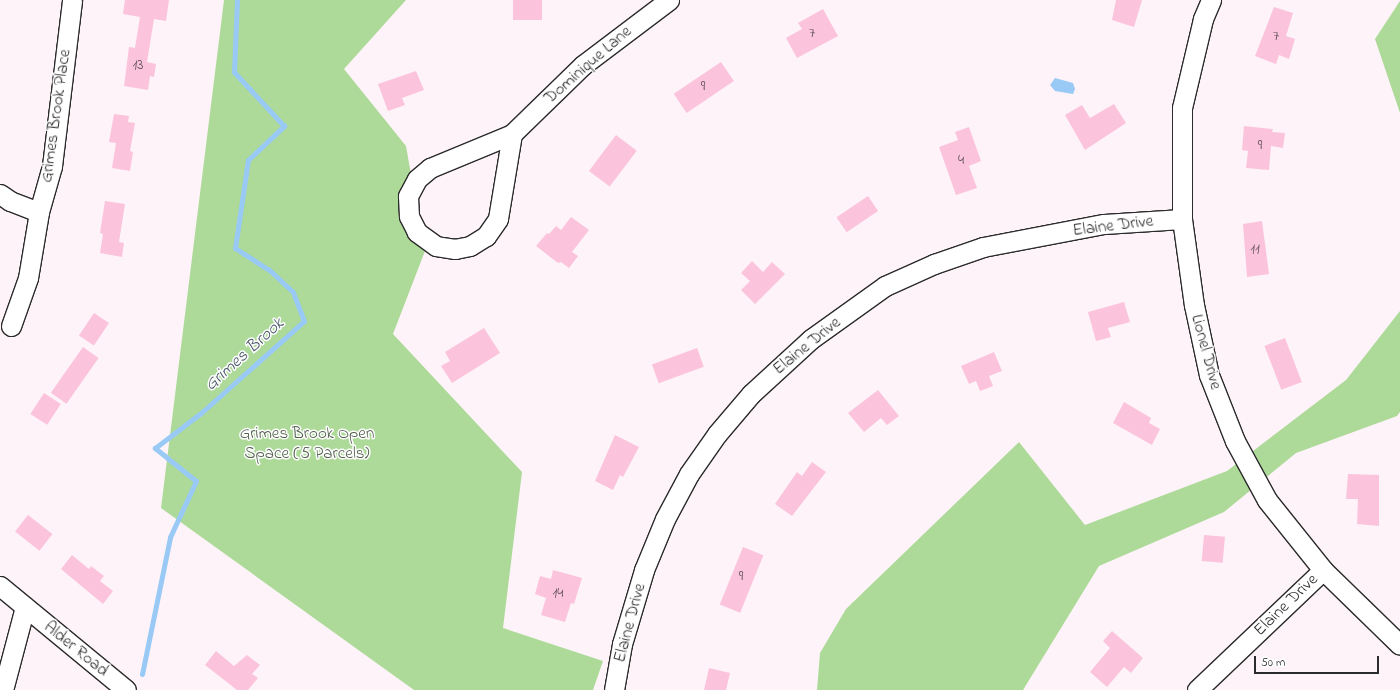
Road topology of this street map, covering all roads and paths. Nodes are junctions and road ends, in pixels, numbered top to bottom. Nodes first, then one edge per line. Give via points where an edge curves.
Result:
1 (72, 0) edge
2 (669, 0) edge
3 (1211, 0) edge
4 (512, 134) junction
5 (0, 194) edge
6 (39, 212) junction
7 (1182, 219) junction
8 (11, 326) dead end
9 (1323, 570) junction
10 (0, 586) edge
11 (25, 607) junction
12 (1400, 645) edge
13 (2, 690) edge
14 (126, 690) edge
15 (614, 690) edge
16 (1197, 690) edge

1 - 6 street, Grimes Brook Place via 52,166
2 - 4 street, Dominique Lane via 583,65
3 - 7 street, Lionel Drive via 1203,18 1182,108
4 - 4 street, Dominique Lane via 430,168 417,179 408,196 409,216 418,232 436,246 455,249 470,246 486,236 498,219
5 - 6 street via 10,201
6 - 8 street, Grimes Brook Place via 28,278
7 - 9 street, Lionel Drive via 1194,306 1209,375 1235,441 1267,500
7 - 15 street, Elaine Drive via 1104,224 983,247 934,264 885,286 811,339 751,394 716,434 690,474 666,519 644,570 622,644
9 - 12 street, Lionel Drive
9 - 16 street, Elaine Drive
10 - 11 street, Alder Road
11 - 13 street
11 - 14 street, Alder Road

